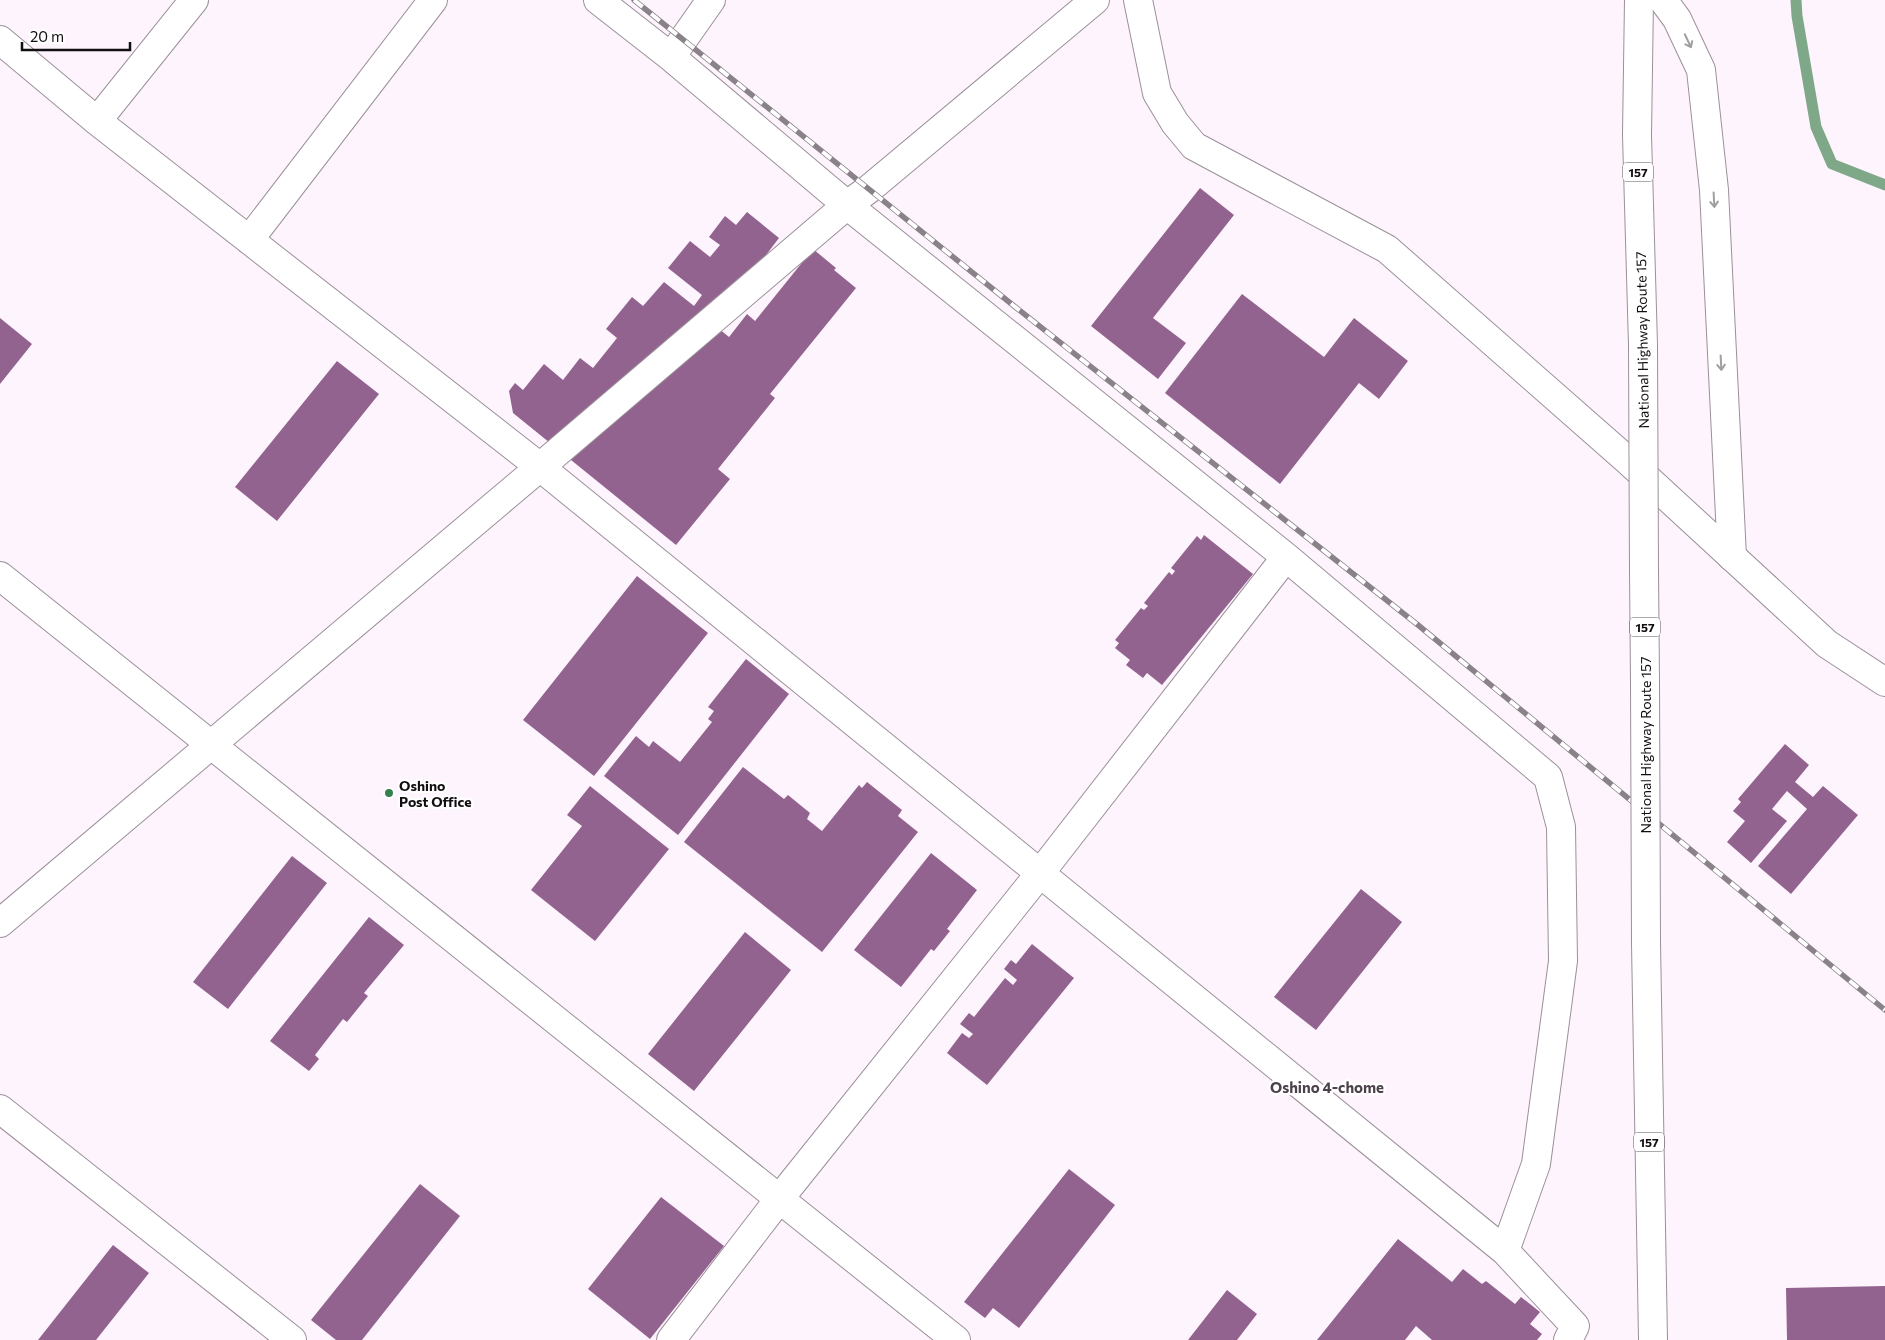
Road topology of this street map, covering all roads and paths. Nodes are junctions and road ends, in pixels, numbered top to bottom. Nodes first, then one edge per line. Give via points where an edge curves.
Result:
1 (194, 0) edge
2 (432, 0) edge
3 (598, 0) edge
4 (711, 0) edge
5 (1095, 0) edge
6 (1138, 0) edge
7 (1639, 0) edge
8 (1663, 0) edge
9 (0, 40) edge
10 (671, 57) junction
11 (97, 121) junction
12 (847, 205) junction
13 (250, 240) junction
14 (540, 467) junction
15 (1286, 557) junction
16 (1732, 557) junction
17 (0, 576) edge
18 (1885, 682) edge
19 (212, 746) junction
20 (1041, 872) junction
21 (0, 923) edge
22 (0, 1109) edge
23 (780, 1198) junction
24 (1505, 1251) junction
25 (292, 1340) edge
26 (671, 1340) edge
27 (956, 1340) edge
28 (1568, 1340) edge
29 (1653, 1340) edge

1 - 11 main road
2 - 13 main road
3 - 10 main road
4 - 10 main road
5 - 12 main road
6 - 16 main road via 1157,93 1194,146 1387,249 1626,459
7 - 29 main road, National Highway Route 157 / 157, bridge via 1637,135 1643,345 1646,943
8 -> 16 main road via 1677,19 1701,70 1714,190
9 - 11 main road
10 - 12 main road
11 - 13 main road
12 - 14 main road
12 - 15 main road
13 - 14 main road
14 - 19 main road
14 - 20 main road
15 - 20 main road
15 - 24 main road via 1548,777 1561,827 1563,961 1536,1164
16 - 18 main road via 1827,644
17 - 19 main road
19 - 21 main road
19 - 23 main road
20 - 23 main road
20 - 24 main road
22 - 25 main road
23 - 26 main road
23 - 27 main road
24 - 28 main road via 1575,1326

